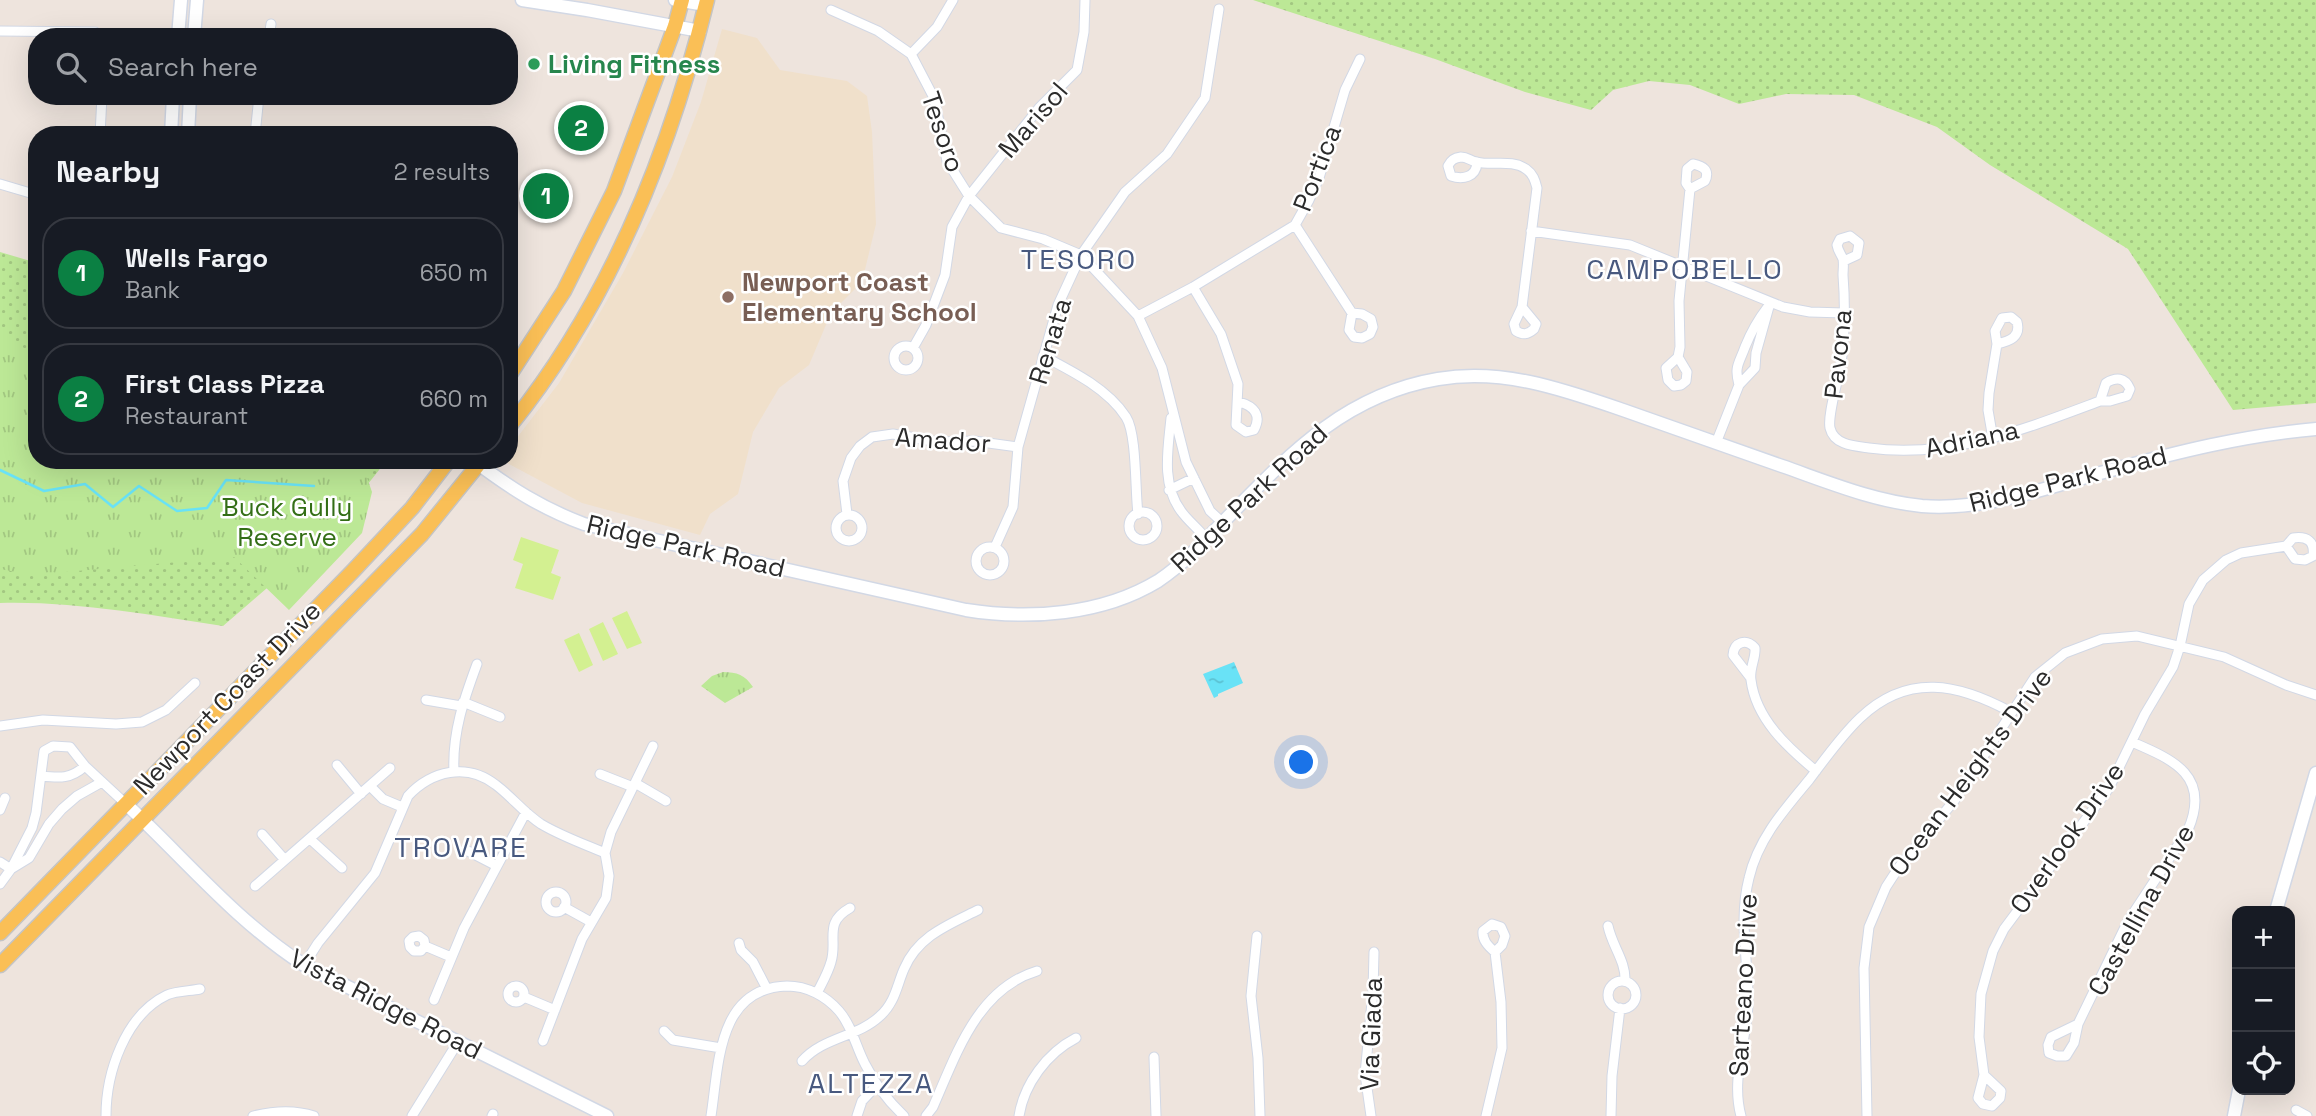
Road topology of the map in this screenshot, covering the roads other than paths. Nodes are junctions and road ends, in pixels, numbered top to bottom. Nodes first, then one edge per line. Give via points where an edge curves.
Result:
1 (181, 0) edge
2 (197, 0) edge
3 (523, 0) edge
4 (675, 0) edge
5 (681, 0) edge
6 (953, 0) edge
7 (1085, 0) edge
8 (707, 2) edge
9 (1219, 9) dead end
10 (831, 10) dead end
11 (271, 24) dead end
12 (675, 26) junction
13 (179, 28) edge
14 (195, 28) edge
15 (270, 28) edge
16 (0, 31) edge
17 (700, 31) junction
18 (28, 32) edge
19 (911, 54) junction
20 (1360, 59) dead end
21 (102, 105) edge
22 (173, 105) edge
23 (190, 105) edge
24 (258, 105) edge
25 (100, 126) edge
26 (172, 126) edge
27 (188, 126) edge
28 (256, 126) edge
29 (1478, 163) dead end
30 (0, 184) edge
31 (1690, 190) dead end
32 (28, 192) edge
33 (969, 196) junction
34 (1294, 225) junction
35 (1531, 232) junction
36 (1081, 255) junction
37 (1844, 261) dead end
38 (1682, 266) junction
39 (1193, 287) junction
40 (1770, 303) junction
41 (1522, 307) dead end
42 (1352, 313) dead end
43 (1844, 313) junction
44 (1138, 316) junction
45 (1997, 344) dead end
46 (913, 348) dead end
47 (1745, 349) junction
48 (1756, 353) junction
49 (1044, 356) junction
50 (1678, 357) dead end
51 (518, 362) edge
52 (1739, 385) junction
53 (2101, 401) dead end
54 (1239, 402) dead end
55 (1172, 413) junction
56 (518, 414) edge
57 (2316, 429) edge
58 (1993, 439) junction
59 (1840, 442) joint
60 (1716, 443) junction
61 (1018, 447) junction
62 (442, 469) edge
63 (473, 469) edge
64 (487, 469) edge
65 (1194, 478) junction
66 (1169, 490) junction
67 (847, 514) dead end
68 (1138, 514) dead end
69 (1223, 523) junction
70 (1207, 540) junction
71 (2286, 546) dead end
72 (995, 547) dead end
73 (2180, 646) junction
74 (477, 663) dead end
75 (1750, 677) dead end
76 (195, 683) dead end
77 (2316, 695) edge
78 (426, 700) dead end
79 (462, 704) junction
80 (2011, 712) junction
81 (500, 717) dead end
82 (0, 726) edge
83 (2132, 742) junction
84 (653, 746) dead end
85 (337, 765) dead end
86 (85, 766) junction
87 (390, 768) dead end
88 (1816, 771) junction
89 (454, 772) junction
90 (2316, 773) edge
91 (600, 774) dead end
92 (41, 776) junction
93 (102, 782) junction
94 (634, 785) junction
95 (370, 786) junction
96 (361, 794) junction
97 (5, 798) dead end
98 (666, 801) dead end
99 (125, 804) junction
100 (402, 807) junction
101 (0, 810) edge
102 (526, 812) junction
103 (143, 820) junction
104 (262, 834) dead end
105 (310, 839) junction
106 (466, 850) dead end
107 (606, 853) junction
108 (285, 860) junction
109 (0, 862) edge
110 (497, 866) junction
111 (342, 868) dead end
112 (11, 869) junction
113 (0, 884) edge
114 (255, 886) dead end
115 (2277, 906) edge
116 (564, 907) dead end
117 (850, 908) dead end
118 (978, 910) dead end
119 (590, 922) junction
120 (1608, 926) dead end
121 (0, 933) edge
122 (1257, 936) dead end
123 (739, 943) dead end
124 (425, 946) dead end
125 (1374, 952) dead end
126 (1495, 952) dead end
127 (451, 957) junction
128 (0, 965) edge
129 (304, 965) junction
130 (1037, 971) dead end
131 (1625, 981) junction
132 (200, 989) dead end
133 (767, 989) junction
134 (817, 993) junction
135 (524, 997) dead end
136 (434, 1000) dead end
137 (1620, 1008) junction
138 (555, 1010) junction
139 (2078, 1024) dead end
140 (664, 1031) dead end
141 (851, 1032) junction
142 (1076, 1038) dead end
143 (542, 1041) dead end
144 (458, 1042) junction
145 (721, 1048) junction
146 (1154, 1056) dead end
147 (802, 1061) dead end
148 (1984, 1076) dead end
149 (877, 1085) junction
150 (2238, 1095) edge
151 (2296, 1110) dead end
152 (106, 1116) edge
153 (254, 1116) edge
154 (313, 1116) edge
155 (412, 1116) edge
156 (607, 1116) edge
157 (711, 1116) edge
158 (857, 1116) edge
159 (904, 1116) edge
160 (926, 1116) edge
161 (1018, 1116) edge
162 (1156, 1116) edge
163 (1260, 1116) edge
164 (1371, 1116) edge
165 (1486, 1116) edge
166 (1611, 1116) edge
167 (1741, 1116) edge
168 (1867, 1116) edge
169 (2234, 1116) edge
170 (2306, 1116) edge

1 - 13 street
2 - 14 street
3 - 12 street
4 - 5 street
5 - 8 street
5 - 12 main road
6 - 19 street via 937,27
7 - 33 street, Marisol via 1077,70 1039,108
8 - 17 main road
9 - 36 street, Renata via 1205,99 1167,154 1125,192
10 - 19 street, Tesoro via 878,31
11 - 15 street
12 - 17 street
12 - 51 main road via 614,191 564,291
16 - 18 street
17 - 56 main road via 670,126 609,272 562,353
19 - 33 street, Tesoro via 934,98 947,161
20 - 34 street, Portica via 1345,90 1319,177
21 - 25 street
22 - 26 street
23 - 27 street
24 - 28 street
29 - 35 street via 1519,165 1532,174 1536,188
30 - 32 street
31 - 38 street
33 - 36 street, Tesoro via 1001,228
33 - 46 street, Marisol via 952,228 945,275
34 - 39 street, Portica
34 - 42 street
35 - 38 street via 1630,245
35 - 41 street
36 - 44 street, Tesoro
36 - 49 street, Renata via 1058,304
37 - 43 street, Pavona
38 - 40 street
38 - 50 street
39 - 44 street, Portica
39 - 54 street via 1221,334 1238,384
40 - 43 street
40 - 47 street via 1749,334
40 - 48 street
43 - 59 street, Pavona via 1842,356 1829,420 1833,436
44 - 55 street, Tesoro via 1162,368
45 - 58 street via 1988,410
47 - 48 street
47 - 52 street via 1738,361
48 - 52 street via 1755,368
49 - 61 street, Renata
49 - 68 street via 1077,373 1127,418
52 - 60 street
53 - 58 street, Adriana
55 - 65 street, Tesoro
55 - 66 street, Tesoro
57 - 60 street, Ridge Park Road via 2228,440 2004,500 1962,506 1866,496
58 - 59 street, Adriana via 1948,449 1908,451
60 - 69 street, Ridge Park Road via 1537,382 1482,376 1440,379 1385,394 1335,419 1310,437
61 - 67 street, Amador via 893,434 872,437 851,458 844,481
61 - 72 street, Renata via 1013,507
62 - 99 main road, Newport Coast Drive via 353,571
63 - 103 main road, Newport Coast Drive via 422,534
64 - 70 street, Ridge Park Road via 544,508 584,524 983,613 1051,614 1121,598 1158,580
65 - 66 street
65 - 69 street, Tesoro via 1210,511
66 - 70 street
69 - 70 street, Ridge Park Road
71 - 73 street, Overlook Drive via 2241,553 2213,569 2189,604
73 - 77 street, Ocean Heights Drive via 2243,664
73 - 80 street, Ocean Heights Drive via 2137,636 2084,645 2065,653 2035,677
73 - 83 street, Overlook Drive via 2169,676
74 - 79 street
75 - 88 street via 1769,724
76 - 82 street via 166,710 142,722 43,720
78 - 79 street
79 - 81 street
79 - 89 street
80 - 88 street, Sarteano Drive via 1982,696 1952,688 1903,692 1861,717
80 - 168 street, Ocean Heights Drive via 1954,801 1899,867 1876,908 1864,968
83 - 139 street, Castellina Drive via 2168,757 2185,773 2194,794 2192,818 2128,921
83 - 148 street, Overlook Drive via 2109,788 2015,911 1993,951 1979,1016
84 - 94 street
85 - 96 street
86 - 92 street via 63,779
86 - 92 street via 70,747 53,746 44,751
86 - 93 street
87 - 95 street
88 - 167 street, Sarteano Drive via 1776,820 1749,876 1743,916 1748,1005 1738,1078
89 - 100 street via 425,781
89 - 102 street via 475,774 495,784
90 - 115 street
91 - 94 street
92 - 112 street via 37,813
93 - 99 street
93 - 112 street via 62,809 29,858
94 - 98 street
94 - 107 street
95 - 96 street
95 - 100 street via 383,799
96 - 105 street
97 - 101 street
99 - 103 street, Vista Ridge Road
99 - 121 main road, Newport Coast Drive
100 - 129 street via 375,873
102 - 107 street via 553,830
102 - 110 street
103 - 128 main road, Newport Coast Drive
103 - 129 street, Vista Ridge Road via 267,939
104 - 108 street
105 - 108 street
105 - 111 street
106 - 110 street
107 - 119 street via 606,898
108 - 114 street
109 - 112 street
110 - 127 street
112 - 113 street
116 - 119 street
117 - 134 street via 834,925 832,960
118 - 141 street via 925,939 910,957 888,1007 870,1024
119 - 138 street
120 - 131 street
122 - 163 street via 1251,996
123 - 133 street
124 - 127 street
125 - 164 street, Via Giada via 1365,1074
126 - 165 street via 1502,1048
127 - 136 street
129 - 144 street, Vista Ridge Road
130 - 160 street via 1012,980 984,1007
131 - 137 street via 1634,987 1636,997 1630,1006
131 - 137 street via 1614,983 1608,992 1611,1002
132 - 152 street via 169,994 131,1029 110,1073
133 - 134 street via 790,986
133 - 145 street via 735,1012
134 - 141 street via 840,1012
135 - 138 street
137 - 166 street
138 - 143 street
140 - 145 street via 673,1040
141 - 147 street via 820,1045
141 - 149 street
142 - 161 street via 1057,1050 1030,1083
144 - 155 street
144 - 156 street, Vista Ridge Road
145 - 157 street
146 - 162 street
149 - 158 street via 866,1095
149 - 159 street
150 - 169 street
151 - 170 street
153 - 154 street via 283,1111

